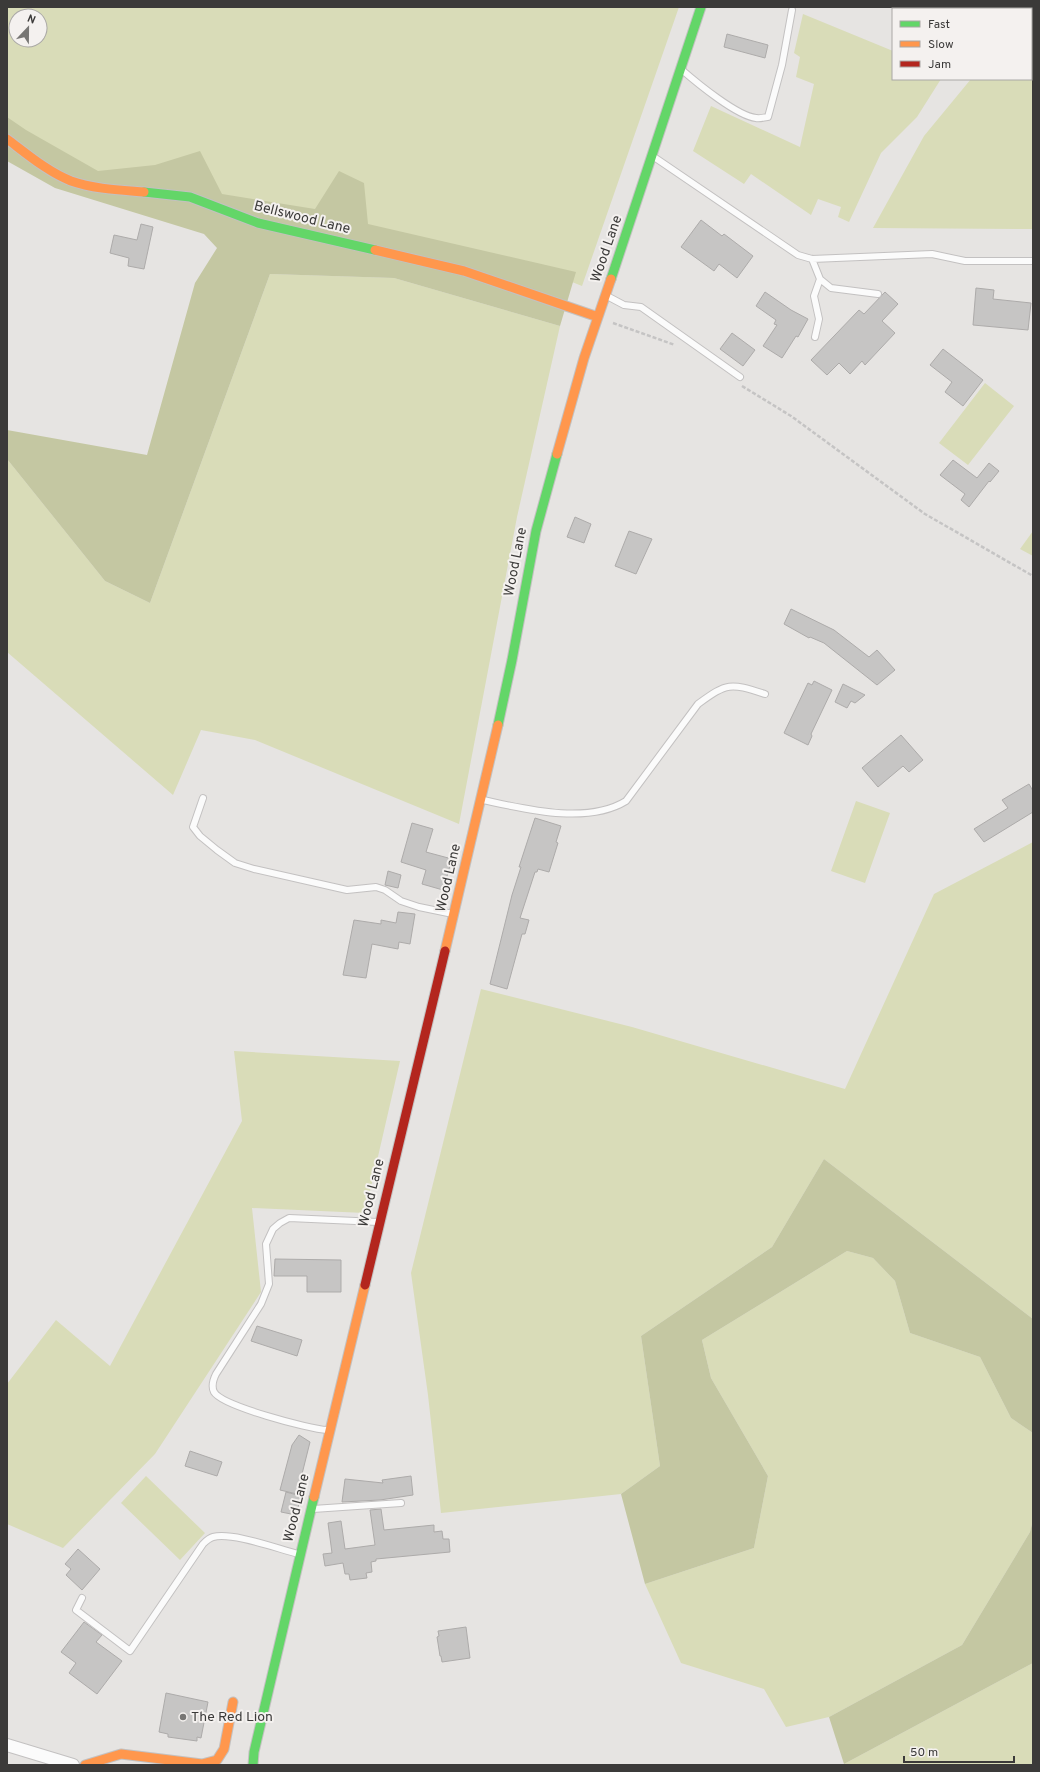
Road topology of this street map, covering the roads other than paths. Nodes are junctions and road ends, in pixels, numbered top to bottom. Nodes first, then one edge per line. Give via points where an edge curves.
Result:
1 (701, 7) edge
2 (792, 10) dead end
3 (681, 69) junction
4 (7, 139) edge
5 (652, 156) junction
6 (812, 259) junction
7 (1033, 261) edge
8 (820, 279) junction
9 (878, 294) dead end
10 (606, 295) junction
11 (598, 317) junction
12 (815, 337) dead end
13 (740, 377) dead end
14 (765, 694) dead end
15 (203, 798) dead end
16 (482, 800) junction
17 (454, 915) junction
18 (380, 1222) junction
19 (330, 1431) junction
20 (401, 1503) dead end
21 (311, 1509) junction
22 (300, 1555) junction
23 (82, 1598) dead end
24 (233, 1702) dead end
25 (7, 1745) edge
26 (73, 1765) edge
27 (85, 1765) edge
28 (253, 1765) edge

1 - 3 street, Wood Lane
2 - 3 lane via 782,65 768,117 756,118 741,113 698,84
3 - 5 street, Wood Lane
4 - 11 street, Bellswood Lane via 48,169 71,181 96,187 190,197 258,223 464,271
5 - 6 lane via 798,255
5 - 10 street, Wood Lane
6 - 7 lane via 932,254 965,261
6 - 8 lane
8 - 9 lane via 831,288
8 - 12 lane via 814,296 819,320
10 - 11 street, Wood Lane
10 - 13 lane via 624,305 641,307
11 - 16 street, Wood Lane via 572,398 536,531
14 - 16 lane via 736,685 719,689 698,704 626,801 615,808 596,812 566,813 520,808
15 - 17 lane via 193,827 200,836 235,862 254,869 347,890 376,887 401,901
16 - 17 street, Wood Lane
17 - 18 street, Wood Lane
18 - 19 street, Wood Lane
18 - 19 lane via 289,1218 273,1228 266,1244 269,1284 267,1293 212,1384 213,1391 218,1397 230,1403 298,1425
19 - 21 street, Wood Lane
20 - 21 lane
21 - 22 street, Wood Lane
22 - 23 lane via 234,1538 211,1537 203,1544 130,1651 76,1610
22 - 28 street, Wood Lane via 260,1723
24 - 27 street via 224,1749 217,1760 202,1764 121,1754
25 - 26 street

